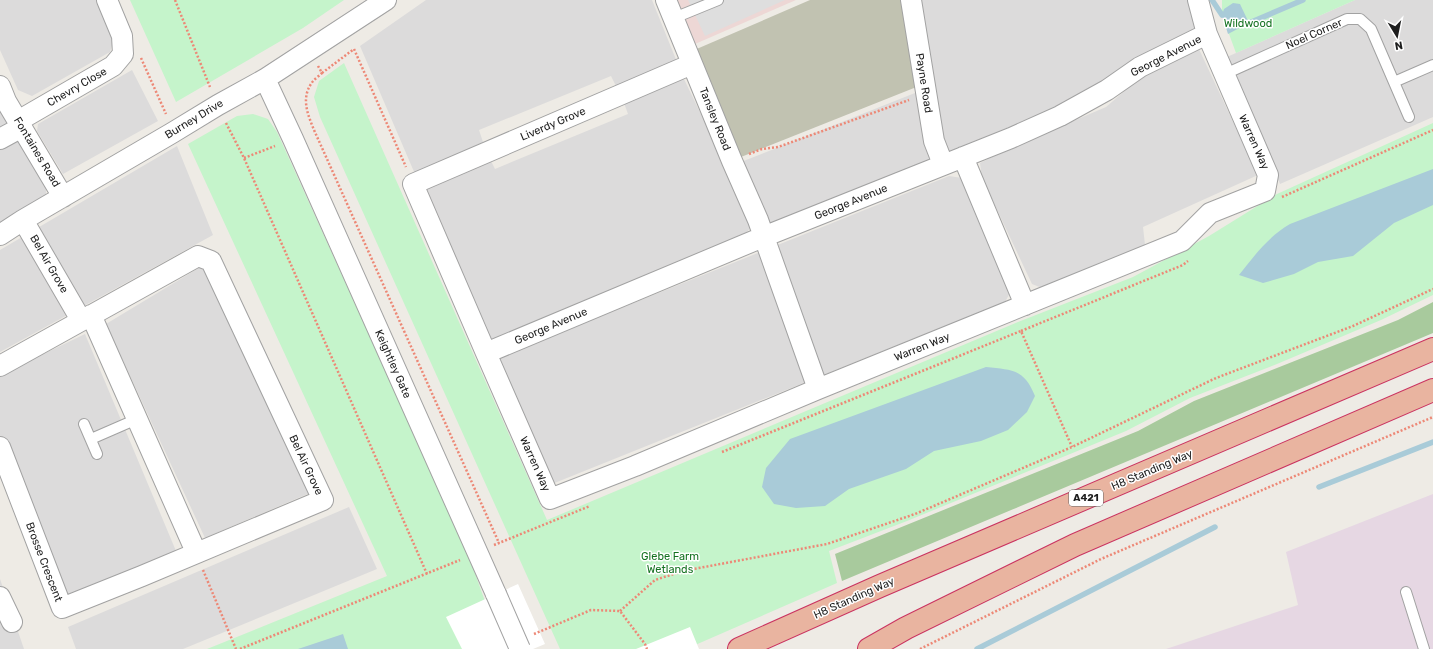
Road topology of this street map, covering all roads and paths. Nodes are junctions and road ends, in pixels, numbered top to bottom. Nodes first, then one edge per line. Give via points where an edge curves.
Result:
1 (107, 0) edge
2 (176, 0) edge
3 (386, 0) edge
4 (666, 0) edge
5 (718, 0) edge
6 (911, 0) edge
7 (1198, 0) edge
8 (674, 18) junction
9 (1207, 34) junction
10 (123, 54) junction
11 (316, 64) dead end
12 (692, 64) junction
13 (1433, 65) edge
14 (322, 73) junction
15 (1225, 74) junction
16 (265, 79) junction
17 (1394, 82) junction
18 (0, 86) edge
19 (210, 87) dead end
20 (926, 94) junction
21 (166, 115) dead end
22 (1409, 117) dead end
23 (225, 122) dead end
24 (20, 124) junction
25 (1433, 130) edge
26 (0, 139) edge
27 (279, 145) dead end
28 (963, 157) junction
29 (244, 158) junction
30 (732, 162) junction
31 (943, 164) junction
32 (413, 184) junction
33 (63, 197) junction
34 (1277, 200) dead end
35 (23, 220) junction
36 (0, 235) edge
37 (763, 237) junction
38 (1189, 260) dead end
39 (1433, 289) edge
40 (1025, 305) junction
41 (86, 318) junction
42 (1021, 330) junction
43 (1433, 349) edge
44 (486, 353) junction
45 (0, 366) edge
46 (818, 389) junction
47 (1433, 390) edge
48 (1433, 416) edge
49 (137, 419) junction
50 (84, 424) dead end
51 (91, 439) junction
52 (0, 447) edge
53 (1072, 447) junction
54 (720, 453) dead end
55 (97, 454) dead end
56 (594, 504) dead end
57 (499, 543) junction
58 (491, 547) dead end
59 (196, 552) junction
60 (466, 557) dead end
61 (427, 574) junction
62 (1406, 592) dead end
63 (0, 597) edge
64 (620, 611) junction
65 (12, 622) dead end
66 (539, 632) dead end
67 (236, 649) edge
68 (240, 649) edge
69 (520, 649) edge
70 (647, 649) edge
71 (739, 649) edge
72 (870, 649) edge
73 (920, 649) edge
74 (1424, 649) edge

1 - 10 street via 122,36
2 - 19 path
3 - 16 street, Burney Drive
4 - 8 street, Tansley Road
5 - 8 lane
6 - 20 street, Payne Road
7 - 9 street, Warren Way
8 - 12 street, Tansley Road
9 - 15 street, Warren Way
9 - 28 street, George Avenue via 1140,67 1107,90 1060,116
10 - 21 path via 141,58
10 - 24 street, Chevry Close via 113,66
11 - 14 path
12 - 30 street, Tansley Road
12 - 32 street, Liverdy Grove
13 - 17 lane
14 - 32 path via 354,49
14 - 57 path via 311,83 306,97 306,108 314,130
15 - 17 lane, Noel Corner via 1347,19 1360,19 1371,28
15 - 40 street, Warren Way via 1268,175 1266,191 1210,213 1182,242
16 - 33 street, Burney Drive
16 - 69 street, Keightley Gate, bridge
17 - 22 lane, Noel Corner
18 - 24 street, Fontaines Road
20 - 30 path via 778,148 762,149
20 - 31 street, Payne Road via 934,141
23 - 29 path
24 - 26 street, Chevry Close
24 - 33 street, Fontaines Road
25 - 34 path
27 - 29 path
28 - 31 street, George Avenue
28 - 40 street
29 - 61 path
30 - 37 street, Tansley Road
31 - 37 street, George Avenue
32 - 44 street, Warren Way
33 - 35 street, Burney Drive
35 - 36 street, Burney Drive
35 - 41 street, Bel Air Grove
37 - 44 street, George Avenue
37 - 46 street
38 - 42 path via 1183,265
39 - 53 path via 1353,326 1216,378
40 - 46 street, Warren Way
41 - 45 street
41 - 49 street, Bel Air Grove
41 - 59 street, Bel Air Grove via 198,256 211,261 323,500
42 - 53 path
42 - 54 path
43 - 71 highway, H8 Standing Way / A421
44 - 46 street, Warren Way via 550,499
47 - 72 highway via 1075,545 906,628
48 - 73 path via 1100,559
49 - 51 lane
49 - 59 street, Bel Air Grove
50 - 51 lane
51 - 55 lane
52 - 59 street, Brosse Crescent via 62,608
53 - 64 path via 915,514 827,544 683,571 655,580
56 - 57 path
57 - 58 path
59 - 67 path
60 - 61 path
61 - 68 path
62 - 74 lane
63 - 65 street
64 - 66 path via 591,610
64 - 70 path

